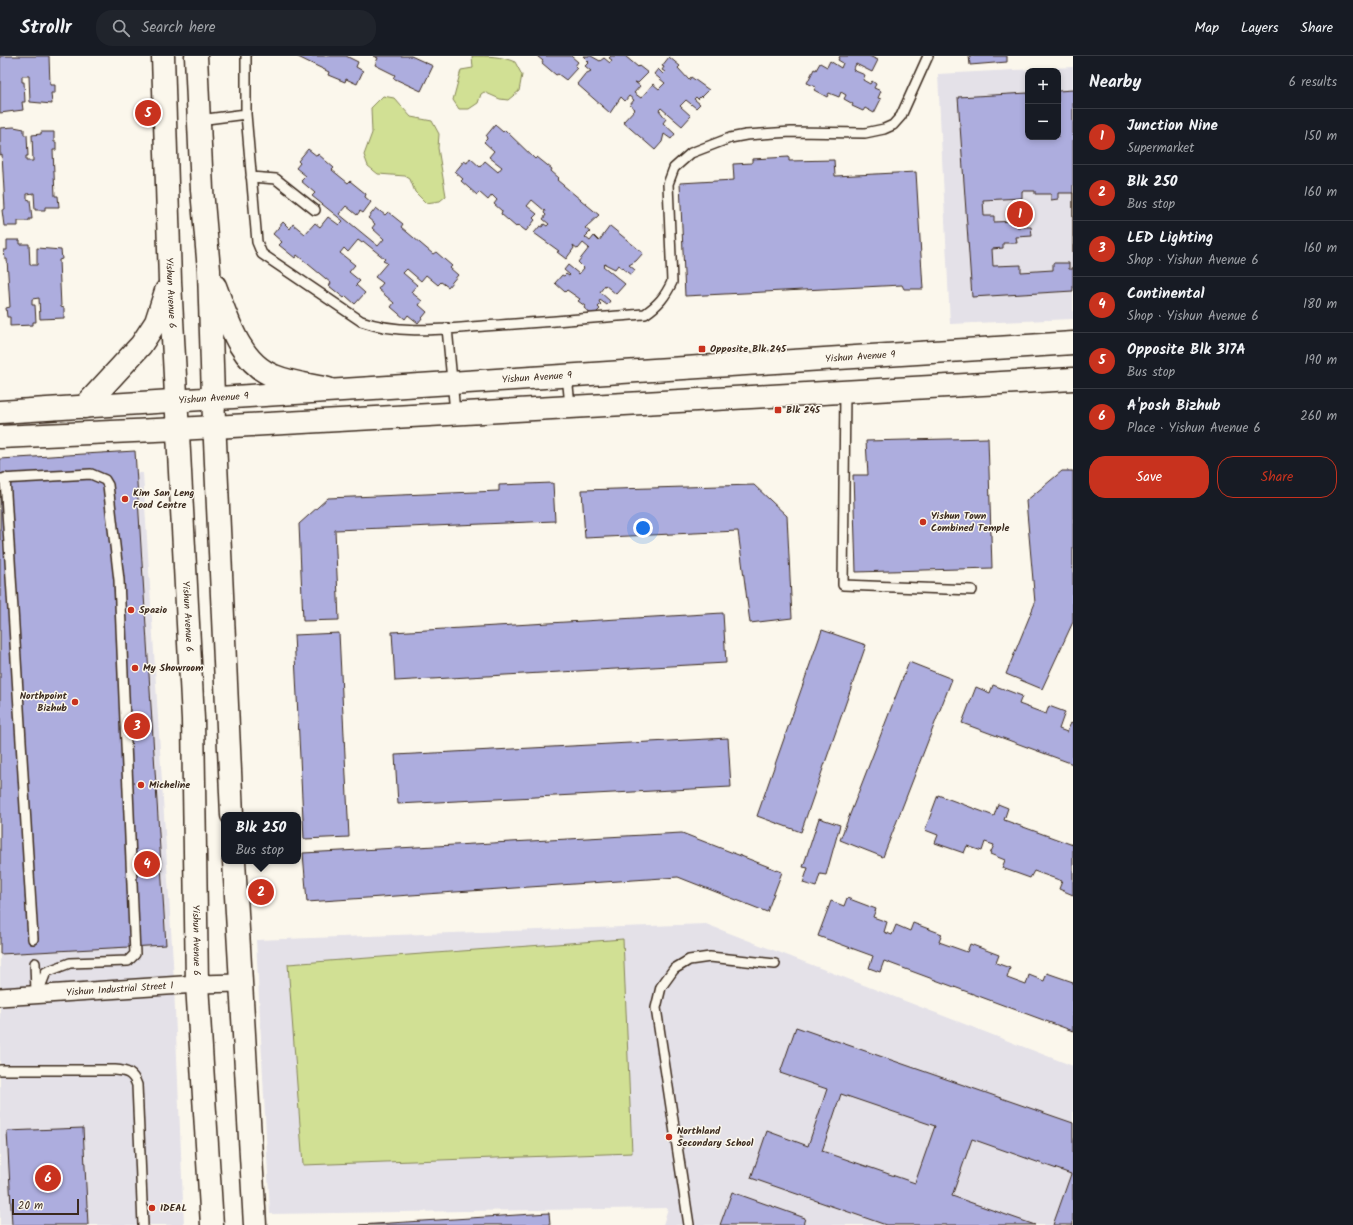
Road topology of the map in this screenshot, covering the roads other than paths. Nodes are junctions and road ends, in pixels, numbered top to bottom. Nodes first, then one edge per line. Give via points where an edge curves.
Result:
1 (163, 56) edge
2 (196, 56) edge
3 (246, 56) edge
4 (928, 56) edge
5 (246, 114) junction
6 (199, 120) junction
7 (251, 178) junction
8 (315, 210) dead end
9 (209, 270) junction
10 (170, 281) junction
11 (447, 328) junction
12 (1073, 343) edge
13 (567, 376) junction
14 (1073, 379) edge
15 (453, 384) junction
16 (328, 389) junction
17 (845, 390) junction
18 (212, 397) junction
19 (176, 402) junction
20 (570, 405) junction
21 (84, 407) junction
22 (0, 412) edge
23 (454, 412) junction
24 (214, 426) junction
25 (178, 429) junction
26 (0, 437) edge
27 (2, 479) edge
28 (972, 590) dead end
29 (232, 812) edge
30 (234, 864) edge
31 (33, 939) dead end
32 (35, 963) dead end
33 (775, 964) dead end
34 (240, 983) junction
35 (197, 984) junction
36 (37, 995) junction
37 (0, 997) edge
38 (0, 1070) edge
39 (144, 1225) edge
40 (212, 1225) edge
41 (255, 1225) edge
42 (689, 1225) edge

1 - 10 main road, Yishun Avenue 6
2 - 6 main road
3 - 5 lane
4 - 11 lane via 901,116 893,125 884,129 866,133 791,132 746,135 730,138 691,153 674,168 668,184 672,282 665,296 645,314
5 - 6 lane
5 - 7 lane
6 - 9 main road
7 - 8 lane via 276,179
7 - 11 lane via 257,242 262,254 361,321 401,330
9 - 16 main road via 230,326 251,361 273,376
9 - 18 main road
10 - 19 main road, Yishun Avenue 6
10 - 21 main road via 156,322 141,345
11 - 15 lane
12 - 13 main road, Yishun Avenue 9
13 - 15 main road, Yishun Avenue 9
13 - 20 lane
14 - 17 main road
15 - 16 main road, Yishun Avenue 9
15 - 23 lane
16 - 18 main road, Yishun Avenue 9
17 - 20 main road
17 - 28 lane via 842,585
18 - 19 main road, Yishun Avenue 9
18 - 24 main road
19 - 21 main road, Yishun Avenue 9
19 - 25 main road, Yishun Avenue 6
20 - 23 main road
21 - 22 main road, Yishun Avenue 9
23 - 24 main road
24 - 25 main road
24 - 29 main road
25 - 26 main road
25 - 35 main road, Yishun Avenue 6 via 193,719
27 - 31 lane
27 - 36 lane via 91,474 105,480 108,485 119,580 135,954 128,961 70,962 46,972
30 - 34 main road
32 - 36 lane
33 - 42 lane via 710,958 689,960 674,969 661,987 656,1008
34 - 35 street, Yishun Industrial Street 1
34 - 41 main road
35 - 36 street, Yishun Industrial Street 1
35 - 40 main road, Yishun Avenue 6
36 - 37 street, Yishun Industrial Street 1
38 - 39 lane via 115,1070 126,1071 132,1075 137,1085

